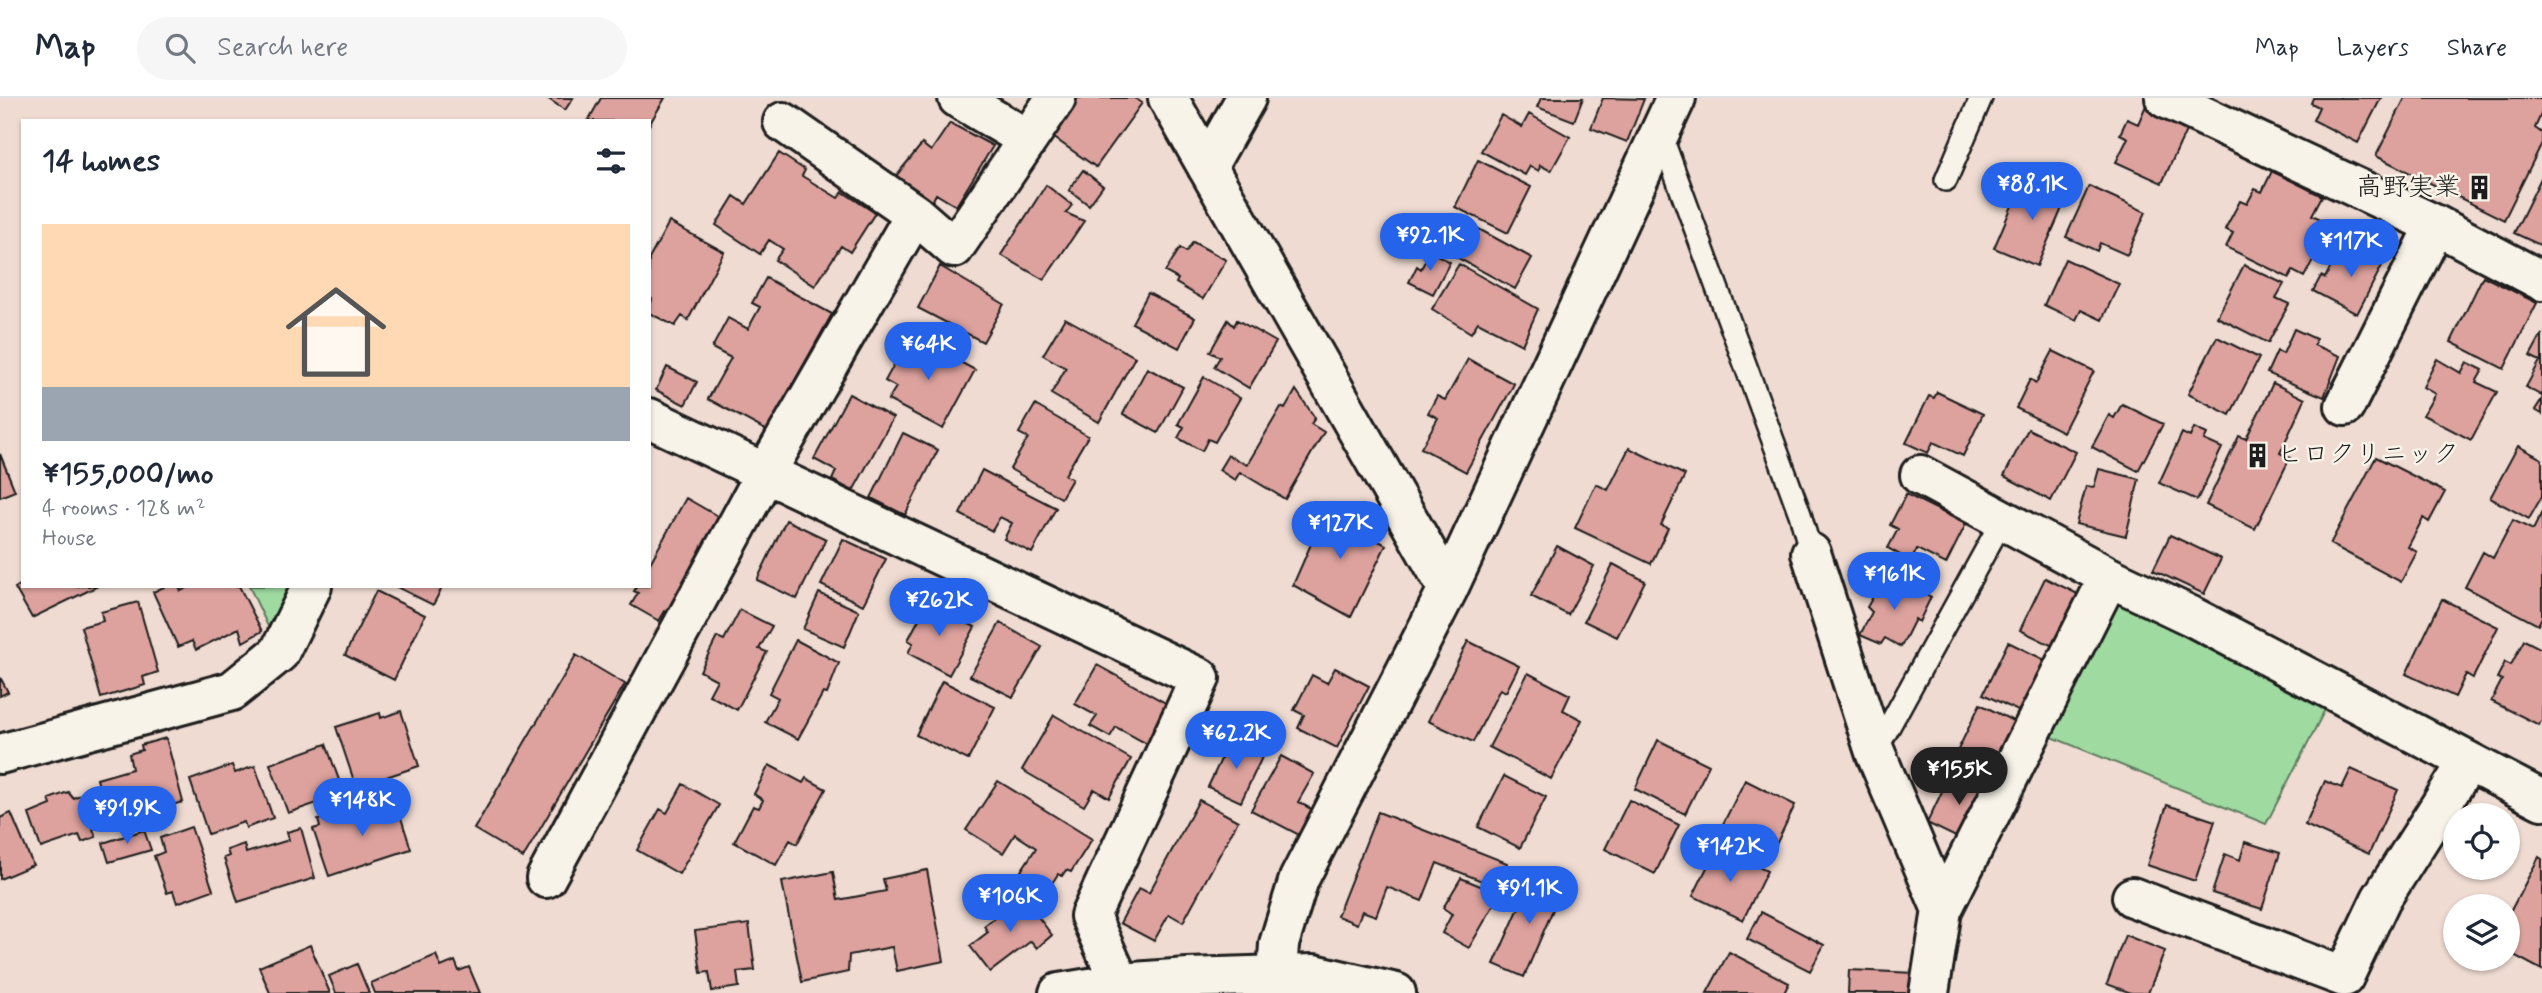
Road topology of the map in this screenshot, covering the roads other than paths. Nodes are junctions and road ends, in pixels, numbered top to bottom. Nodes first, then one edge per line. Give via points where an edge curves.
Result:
1 (958, 98) edge
2 (1056, 98) edge
3 (1168, 98) edge
4 (1246, 98) edge
5 (1676, 98) edge
6 (1981, 98) edge
7 (2165, 98) edge
8 (783, 122) dead end
9 (1661, 135) junction
10 (1027, 139) junction
11 (1207, 167) junction
12 (1946, 180) dead end
13 (915, 214) junction
14 (2436, 226) junction
15 (2542, 281) edge
16 (2345, 406) dead end
17 (651, 419) edge
18 (765, 474) junction
19 (1920, 475) dead end
20 (2003, 519) junction
21 (1811, 553) joint
22 (2109, 577) junction
23 (311, 588) edge
24 (1448, 589) junction
25 (1875, 752) junction
26 (0, 754) edge
27 (2468, 762) junction
28 (2542, 800) edge
29 (546, 878) dead end
30 (2132, 897) dead end
31 (1942, 910) junction
32 (1278, 975) junction
33 (1120, 983) junction
34 (1059, 993) edge
35 (1396, 993) edge
36 (1929, 993) edge

1 - 10 street
2 - 10 street
3 - 11 street
4 - 11 street
5 - 9 street
6 - 12 lane
7 - 14 street
8 - 13 street
9 - 21 lane
9 - 24 street
10 - 13 street via 954,248
11 - 24 street
13 - 18 street
14 - 15 street
14 - 16 street
17 - 18 street
18 - 29 street
18 - 33 street via 1200,678 1090,916
19 - 20 street
20 - 22 street
20 - 25 lane
21 - 25 street
22 - 27 street
22 - 31 street
23 - 26 street via 279,653 233,691
24 - 32 street via 1299,878 1279,944
25 - 31 street
27 - 28 street
27 - 30 street via 2381,899 2344,977
31 - 36 street
32 - 33 street
32 - 35 street via 1314,974
33 - 34 street

